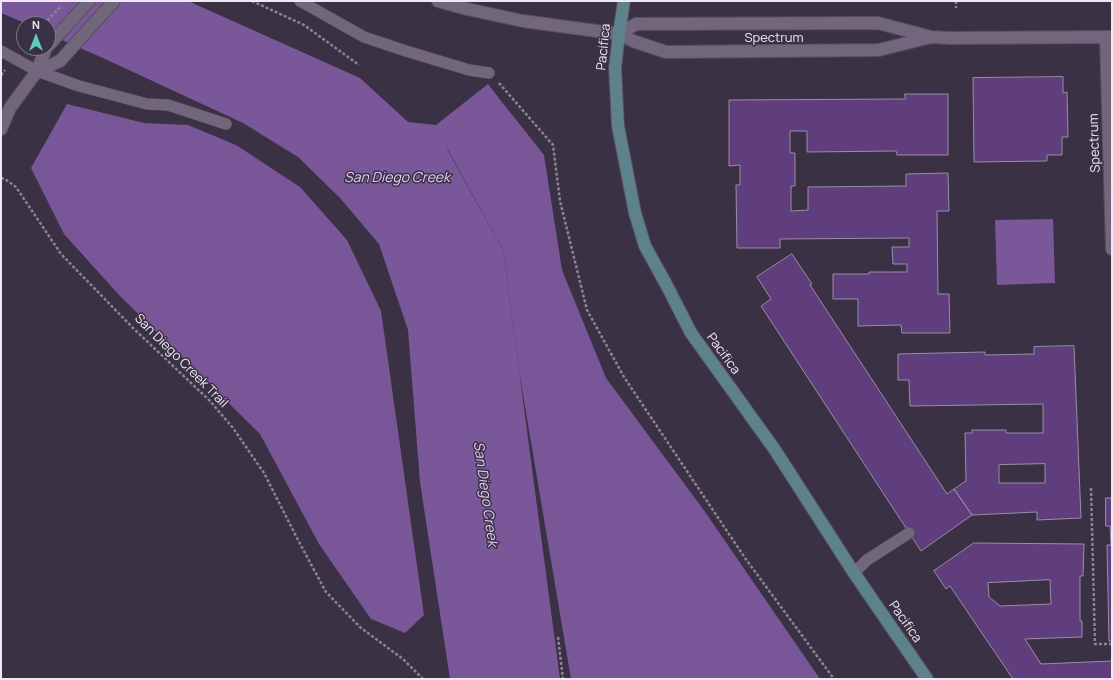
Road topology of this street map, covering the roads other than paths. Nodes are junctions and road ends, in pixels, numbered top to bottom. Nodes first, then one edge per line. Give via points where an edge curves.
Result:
1 (90, 1) edge
2 (114, 1) edge
3 (300, 1) edge
4 (438, 1) edge
5 (624, 1) edge
6 (619, 34) junction
7 (931, 37) junction
8 (1109, 37) edge
9 (56, 38) edge
10 (1, 51) edge
11 (44, 56) edge
12 (37, 71) junction
13 (489, 73) road end
14 (226, 124) dead end
15 (1, 129) edge
16 (1112, 249) edge
17 (910, 533) dead end
18 (854, 573) junction
19 (928, 679) edge

1 - 9 street
2 - 12 street via 60,61
3 - 13 lane via 364,37 469,70
4 - 6 street, Spectrum via 467,10 523,21
5 - 6 street, Pacifica
6 - 7 street, Spectrum via 636,24 878,23
6 - 7 street, Spectrum via 666,52 880,50
6 - 18 street, Pacifica via 615,77 618,126 635,213 645,246 690,332 776,450
7 - 8 street, Spectrum
8 - 16 street, Spectrum
10 - 12 lane
11 - 12 street
12 - 14 lane via 79,86 147,104 168,105
12 - 15 street via 10,108
17 - 18 lane via 867,560
18 - 19 street, Pacifica

